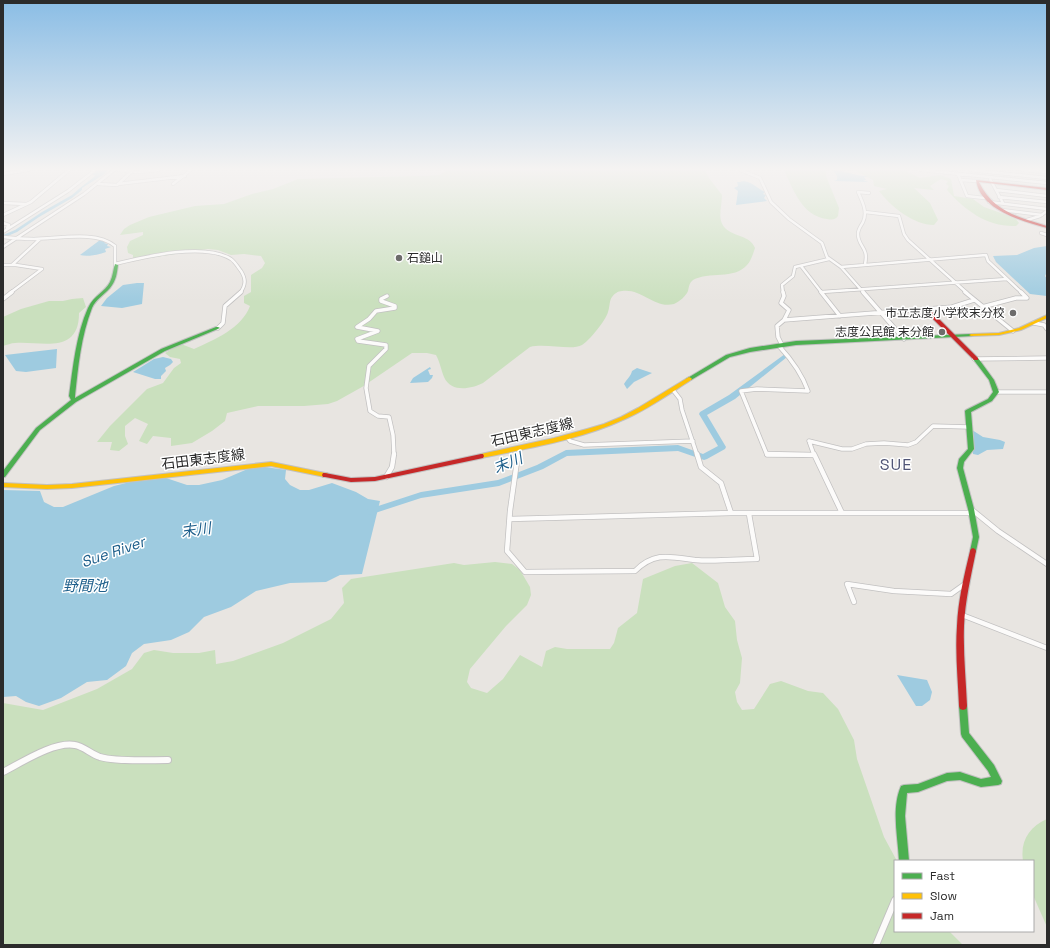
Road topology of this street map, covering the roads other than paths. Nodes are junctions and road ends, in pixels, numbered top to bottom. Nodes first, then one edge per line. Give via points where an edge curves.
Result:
1 (32, 214) edge
2 (51, 214) edge
3 (784, 214) edge
4 (865, 214) edge
5 (884, 214) edge
6 (1016, 214) edge
7 (1038, 214) edge
8 (1042, 215) joint
9 (1027, 220) junction
10 (3, 223) edge
11 (1047, 227) edge
12 (4, 231) edge
13 (1041, 233) dead end
14 (1047, 235) edge
15 (3, 237) edge
16 (15, 238) junction
17 (40, 240) junction
18 (3, 247) edge
19 (829, 259) junction
20 (931, 260) junction
21 (115, 264) junction
22 (865, 264) junction
23 (3, 265) edge
24 (12, 265) junction
25 (801, 266) junction
26 (841, 268) junction
27 (1006, 279) junction
28 (954, 282) junction
29 (860, 289) junction
30 (822, 292) junction
31 (387, 296) dead end
32 (3, 299) edge
33 (974, 300) junction
34 (982, 307) junction
35 (926, 309) junction
36 (881, 313) junction
37 (840, 316) junction
38 (1047, 316) edge
39 (784, 320) junction
40 (1034, 323) junction
41 (218, 328) joint
42 (1047, 329) edge
43 (1013, 331) junction
44 (955, 337) junction
45 (904, 339) junction
46 (781, 345) junction
47 (974, 358) junction
48 (1047, 358) edge
49 (673, 390) junction
50 (996, 392) junction
51 (1047, 392) edge
52 (74, 401) junction
53 (969, 427) junction
54 (567, 437) junction
55 (693, 441) junction
56 (520, 448) junction
57 (814, 454) junction
58 (3, 475) edge
59 (386, 477) junction
60 (3, 485) edge
61 (971, 511) junction
62 (731, 513) junction
63 (842, 513) junction
64 (749, 514) junction
65 (510, 519) junction
66 (1047, 564) edge
67 (967, 583) junction
68 (854, 602) dead end
69 (962, 615) junction
70 (1047, 648) edge
71 (168, 760) dead end
72 (3, 772) edge
73 (904, 860) edge
74 (894, 902) edge
75 (876, 945) edge

1 - 12 street
2 - 16 street
3 - 19 street via 822,243
4 - 22 street via 865,221 858,232 867,253
5 - 20 street via 899,216 904,227 904,236 922,255
6 - 9 street
7 - 8 street
8 - 9 street
9 - 11 street
10 - 12 street via 9,225
13 - 14 street
15 - 16 street
16 - 17 street
16 - 18 street
17 - 21 street via 85,237 110,241 115,246
17 - 24 street
19 - 25 street
19 - 26 street
20 - 22 street
20 - 27 street via 986,255 988,261
20 - 28 street
21 - 41 street via 146,256 203,252 224,255 231,259 242,272 246,284 244,289 224,306 223,323
21 - 52 street via 114,282 90,307 78,352 72,396
22 - 26 street
23 - 24 street
24 - 32 street via 42,269
25 - 30 street
25 - 39 street via 795,267 794,276 782,285 784,296 781,304 789,310
26 - 29 street
27 - 28 street
27 - 34 street via 1027,298 1016,298
28 - 29 street
28 - 33 street
29 - 30 street
29 - 36 street
30 - 37 street
31 - 59 street via 381,300 393,304 395,308 376,311 357,327 378,331 359,337 358,341 386,345 386,349 368,366 366,388 370,411 378,416 389,417 392,424 393,468
33 - 34 street
33 - 35 street via 960,303 955,307
34 - 43 street
35 - 36 street
35 - 44 street
36 - 37 street
36 - 45 street
37 - 39 street
38 - 40 street, 石田東志度線
39 - 46 street via 777,326
40 - 42 street via 1044,325
40 - 43 street, 石田東志度線
41 - 52 street via 163,350
43 - 44 street, 石田東志度線 via 986,336
44 - 45 street, 石田東志度線
44 - 47 street
45 - 46 street, 石田東志度線
46 - 49 street, 石田東志度線 via 728,356
46 - 57 street via 808,391 741,391 768,454
47 - 48 street
47 - 50 street via 988,375
49 - 54 street, 石田東志度線 via 622,418
49 - 55 street via 679,395
50 - 51 street
50 - 53 street via 990,400 968,411
52 - 58 street via 38,429
53 - 57 street via 933,426 916,442 908,445 866,444 852,449 842,449 809,442
53 - 61 street via 971,449 961,461 960,468
54 - 55 street via 570,441 584,445
54 - 56 street, 石田東志度線
55 - 62 street via 701,467 723,486
56 - 59 street, 石田東志度線
56 - 65 street
57 - 63 street
59 - 60 street, 石田東志度線 via 359,480 340,478 271,464 72,486
61 - 63 street
61 - 66 street
61 - 67 street via 976,537
62 - 64 street
62 - 65 street
63 - 64 street
64 - 65 street via 757,559 658,558 646,562 635,571 525,572 507,551
67 - 68 street via 951,594 894,591 848,584
67 - 69 street
69 - 70 street
69 - 73 street via 960,648 965,734 998,781 981,783 960,776 947,776 918,788 904,789 900,799
71 - 72 street via 114,759 100,757 75,745 60,746
74 - 75 street

